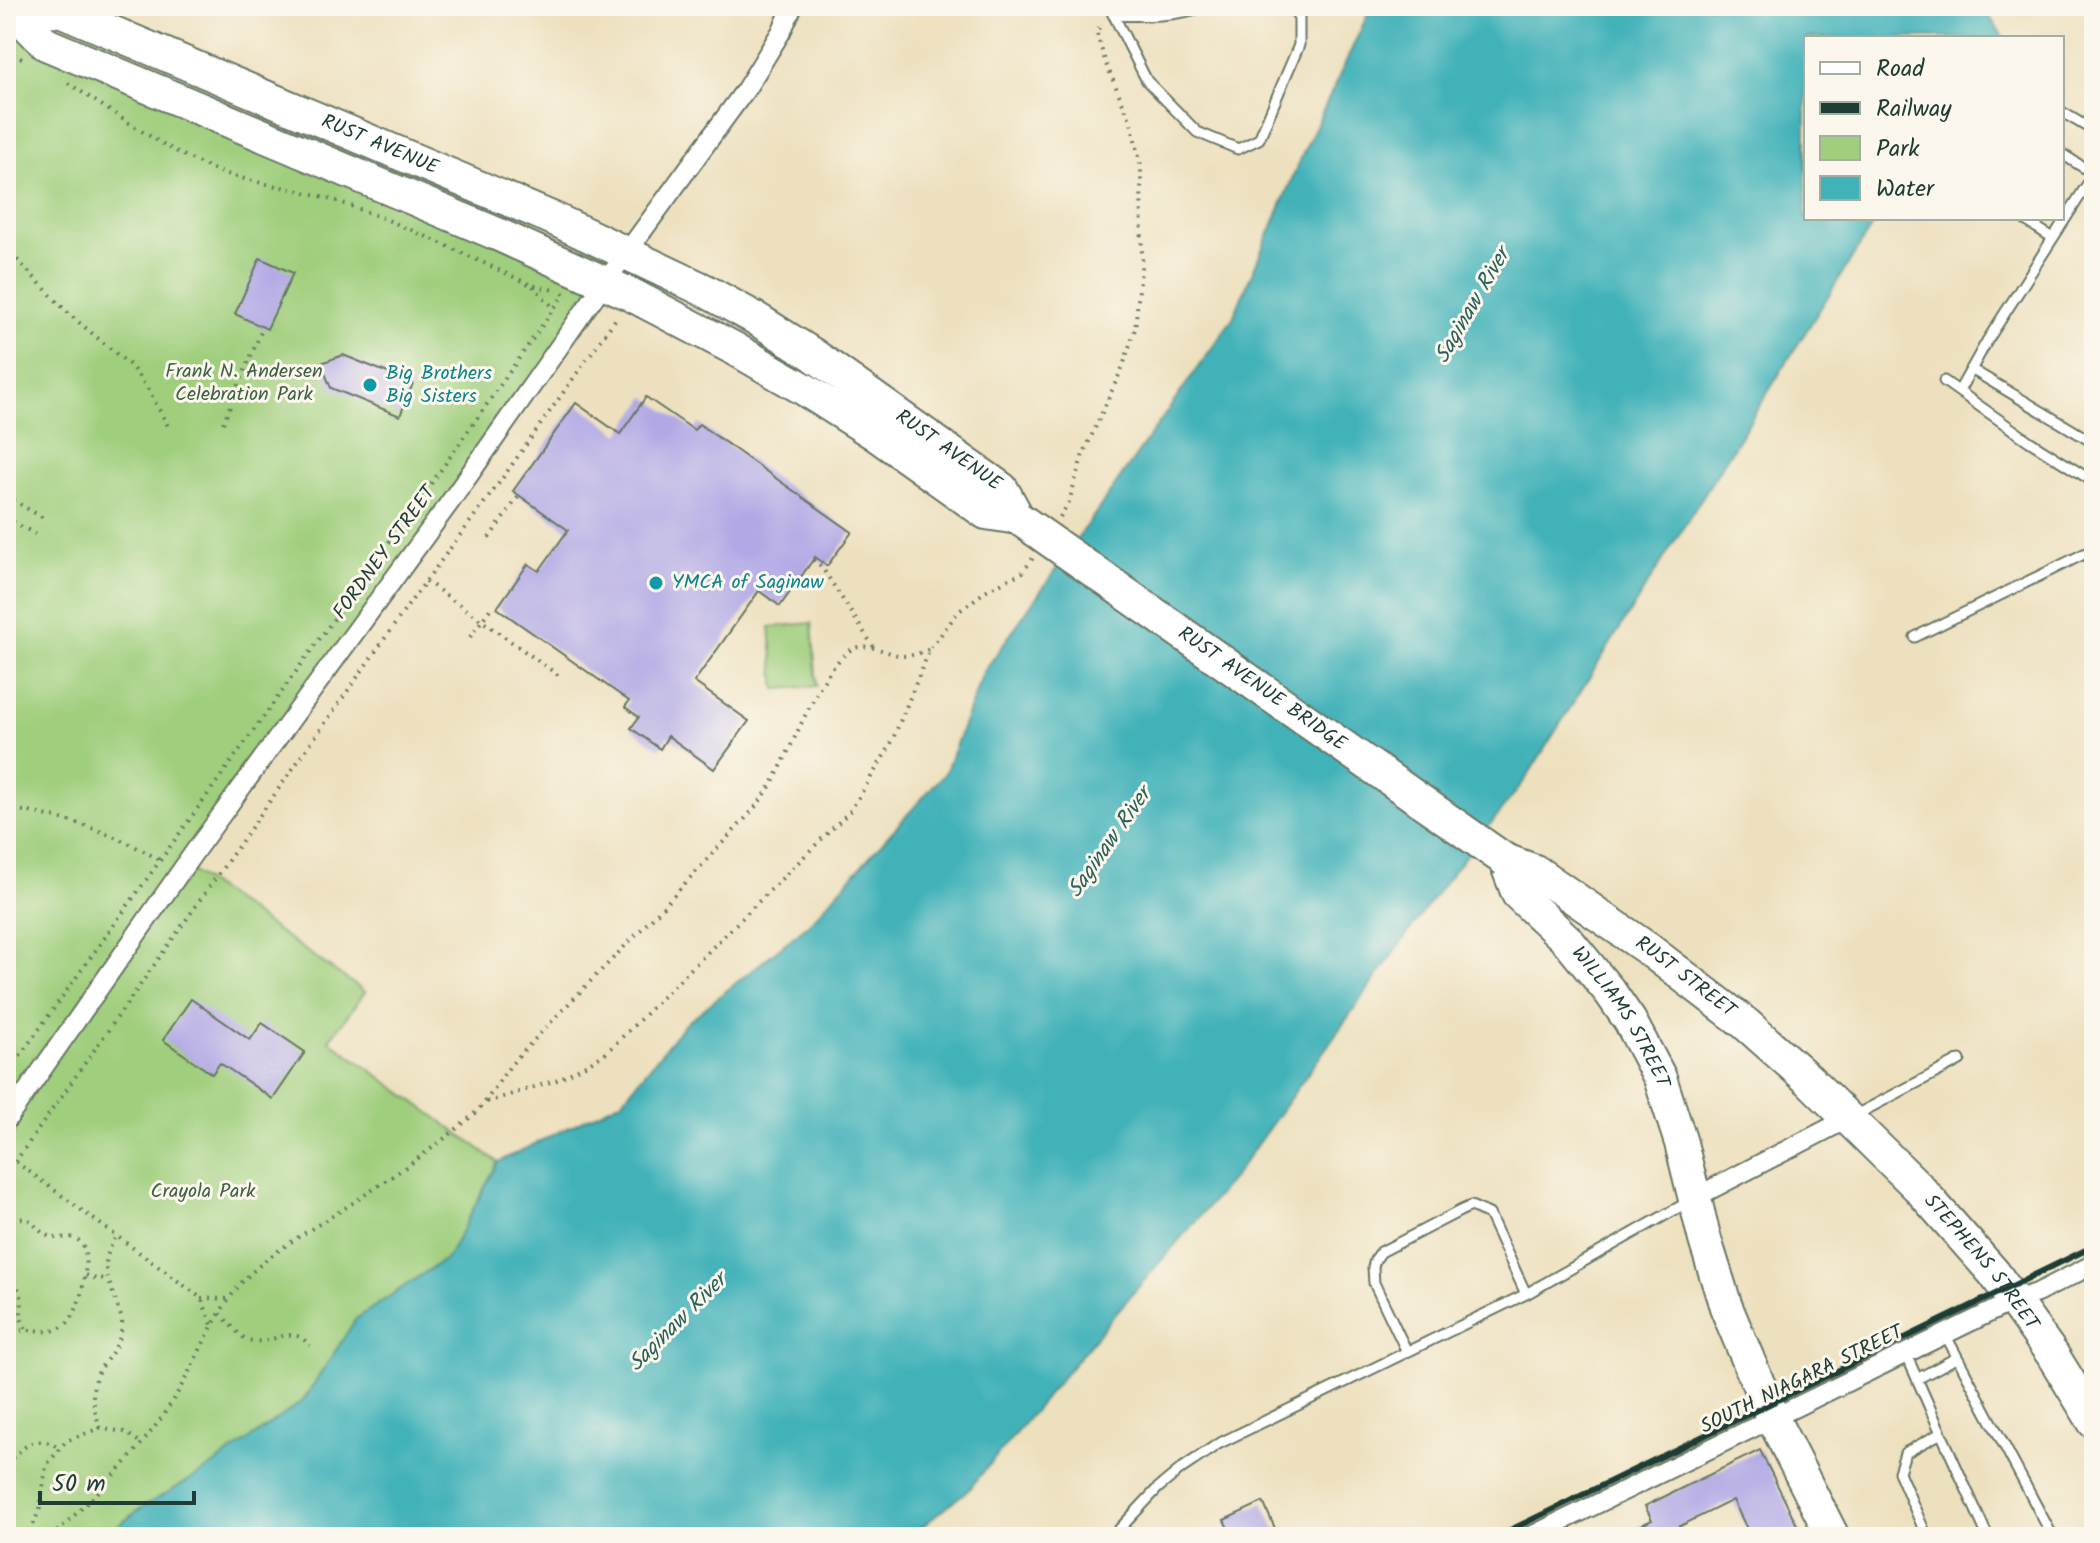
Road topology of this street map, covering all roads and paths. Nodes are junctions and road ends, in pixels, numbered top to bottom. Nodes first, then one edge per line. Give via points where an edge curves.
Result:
1 (10, 6) edge
2 (793, 6) edge
3 (1206, 6) edge
4 (1292, 6) edge
5 (1111, 10) edge
6 (6, 50) edge
7 (32, 64) dead end
8 (68, 83) dead end
9 (2064, 113) edge
10 (2094, 131) edge
11 (2064, 155) edge
12 (2094, 174) edge
13 (2067, 207) edge
14 (2025, 220) edge
15 (2061, 220) edge
16 (2053, 238) junction
17 (6, 248) edge
18 (627, 253) junction
19 (531, 285) junction
20 (614, 296) junction
21 (554, 308) junction
22 (263, 327) dead end
23 (1971, 369) junction
24 (1944, 381) dead end
25 (1959, 391) junction
26 (223, 423) dead end
27 (168, 426) dead end
28 (2094, 443) edge
29 (2094, 482) edge
30 (6, 496) edge
31 (519, 496) dead end
32 (6, 518) edge
33 (1018, 518) junction
34 (45, 519) dead end
35 (1054, 526) dead end
36 (35, 534) dead end
37 (489, 538) dead end
38 (1039, 549) dead end
39 (2094, 549) edge
40 (813, 560) dead end
41 (426, 581) junction
42 (493, 605) dead end
43 (482, 621) junction
44 (470, 637) dead end
45 (1915, 637) dead end
46 (873, 646) junction
47 (930, 649) junction
48 (558, 675) dead end
49 (6, 808) edge
50 (160, 860) junction
51 (1505, 860) junction
52 (1960, 1060) dead end
53 (6, 1075) edge
54 (487, 1102) junction
55 (1849, 1118) junction
56 (6, 1121) edge
57 (16, 1162) junction
58 (6, 1175) edge
59 (1696, 1197) junction
60 (6, 1225) edge
61 (117, 1235) junction
62 (6, 1261) edge
63 (2094, 1264) edge
64 (85, 1275) junction
65 (106, 1277) junction
66 (1526, 1294) junction
67 (201, 1298) junction
68 (229, 1299) junction
69 (2015, 1300) junction
70 (220, 1314) junction
71 (213, 1328) junction
72 (27, 1330) junction
73 (1945, 1334) junction
74 (6, 1336) edge
75 (310, 1346) dead end
76 (1407, 1352) junction
77 (1906, 1354) junction
78 (1956, 1358) junction
79 (1917, 1379) junction
80 (1773, 1419) junction
81 (2094, 1422) edge
82 (100, 1428) junction
83 (1941, 1433) junction
84 (141, 1443) junction
85 (59, 1447) junction
86 (6, 1463) edge
87 (23, 1537) edge
88 (51, 1537) edge
89 (1112, 1537) edge
90 (1529, 1537) edge
91 (1833, 1537) edge
92 (1927, 1537) edge
93 (1988, 1537) edge
94 (2053, 1537) edge

1 - 18 highway, RUST AVENUE via 62,11
1 - 20 highway, RUST AVENUE via 46,44 497,234
2 - 18 street, FORDNEY STREET via 746,89
3 - 5 lane via 1148,16
4 - 5 lane via 1299,18 1299,45 1259,139 1238,149 1197,132 1147,81
5 - 35 path via 1096,31 1131,122 1141,166 1142,260 1135,329 1069,502
6 - 7 path
8 - 19 path via 194,161 235,177 332,199
9 - 10 lane
11 - 12 lane
12 - 13 lane
14 - 16 lane
15 - 16 lane
16 - 23 lane
17 - 27 path via 69,314 131,366
18 - 20 street, FORDNEY STREET
18 - 33 highway, RUST AVENUE via 704,290 812,354 1002,489
19 - 21 path
19 - 21 path via 564,294
20 - 33 highway, RUST AVENUE via 697,328 875,434 986,513
20 - 41 path via 593,354
20 - 56 street, FORDNEY STREET via 587,307
21 - 50 path
22 - 26 path
23 - 25 lane
23 - 28 lane
24 - 25 lane
25 - 29 lane
30 - 34 path
31 - 37 path
32 - 36 path
33 - 51 highway, RUST AVENUE BRIDGE, bridge
38 - 47 path via 1023,572 958,612
39 - 45 lane
40 - 46 path
41 - 43 path
41 - 57 path
42 - 43 path
43 - 44 path
43 - 48 path
46 - 47 path via 908,656
46 - 54 path via 852,649 839,660 773,783 750,812 514,1060
47 - 54 path via 890,746 851,810 605,1054 560,1079
49 - 50 path via 85,825
50 - 53 path
51 - 55 highway, RUST STREET via 1535,871 1683,975
51 - 59 highway, WILLIAMS STREET via 1518,894 1575,949 1630,1021 1660,1078
52 - 55 lane
54 - 68 path via 378,1187 274,1253
55 - 59 street
55 - 69 highway, STEPHENS STREET via 1946,1217
57 - 58 path
57 - 61 path
59 - 66 lane
59 - 80 highway, WILLIAMS STREET via 1715,1276
60 - 64 path via 26,1219 46,1236 74,1237 85,1253
61 - 65 path via 106,1253
61 - 67 path
62 - 72 path via 12,1264 10,1273 22,1299 20,1318
63 - 69 street, SOUTH NIAGARA STREET
64 - 65 path
64 - 72 path via 70,1321 49,1332
65 - 82 path via 122,1321 113,1354 94,1385
66 - 76 lane
66 - 76 lane via 1489,1214 1471,1206 1460,1211 1375,1260 1374,1283
67 - 68 path
67 - 71 path
68 - 70 path
69 - 73 street, SOUTH NIAGARA STREET
69 - 81 highway, STEPHENS STREET
70 - 71 path
70 - 75 path via 241,1336 254,1341 283,1335 299,1337
71 - 84 path via 171,1403
72 - 74 path
73 - 77 street, SOUTH NIAGARA STREET
73 - 78 lane
76 - 89 lane via 1218,1444 1158,1488
77 - 79 lane
77 - 80 street, SOUTH NIAGARA STREET
78 - 79 lane
78 - 94 lane
79 - 83 lane
80 - 90 street, SOUTH NIAGARA STREET
80 - 91 highway, WILLIAMS STREET
82 - 84 path via 125,1432
82 - 85 path
83 - 92 lane via 1905,1453 1899,1472
83 - 93 lane
84 - 88 path via 107,1485
85 - 86 path via 37,1441
85 - 87 path via 46,1466 40,1508

